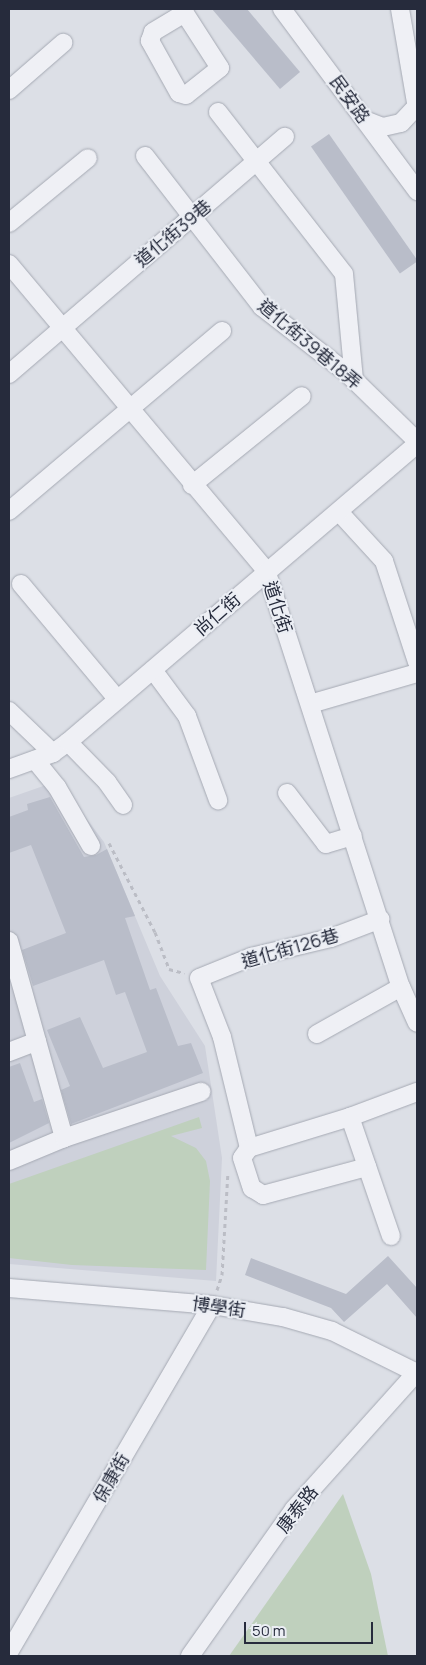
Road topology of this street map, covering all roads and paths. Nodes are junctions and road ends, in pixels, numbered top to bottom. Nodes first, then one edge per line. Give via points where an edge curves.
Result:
1 (282, 9) edge
2 (400, 9) edge
3 (184, 11) edge
4 (63, 43) dead end
5 (9, 90) edge
6 (417, 107) edge
7 (218, 112) dead end
8 (367, 121) junction
9 (285, 137) dead end
10 (145, 156) dead end
11 (88, 158) dead end
12 (256, 164) junction
13 (417, 191) edge
14 (192, 216) junction
15 (9, 223) edge
16 (9, 264) edge
17 (62, 329) junction
18 (222, 330) dead end
19 (9, 374) edge
20 (354, 379) junction
21 (302, 396) dead end
22 (128, 408) junction
23 (417, 443) edge
24 (192, 485) junction
25 (9, 511) edge
26 (340, 513) junction
27 (266, 570) junction
28 (21, 584) dead end
29 (417, 662) edge
30 (153, 670) junction
31 (417, 673) edge
32 (117, 699) junction
33 (310, 704) junction
34 (9, 711) edge
35 (68, 742) junction
36 (53, 753) junction
37 (35, 760) junction
38 (9, 769) edge
39 (287, 793) dead end
40 (218, 800) dead end
41 (123, 805) dead end
42 (353, 836) junction
43 (99, 842) joint
44 (381, 919) junction
45 (11, 954) edge
46 (199, 978) junction
47 (401, 987) junction
48 (417, 1023) edge
49 (317, 1034) dead end
50 (37, 1041) junction
51 (9, 1052) edge
52 (201, 1092) dead end
53 (417, 1092) edge
54 (350, 1117) junction
55 (64, 1138) junction
56 (249, 1148) junction
57 (9, 1161) edge
58 (228, 1166) dead end
59 (367, 1167) junction
60 (391, 1236) dead end
61 (9, 1288) edge
62 (212, 1304) junction
63 (417, 1372) edge
64 (9, 1652) edge
65 (190, 1656) edge

1 - 8 street, 民安路
2 - 6 street
3 - 3 street via 153,32 150,41 179,93 186,96 220,68
4 - 5 street
6 - 8 street via 401,123 383,127
7 - 12 street
8 - 13 street, 民安路
9 - 12 street, 道化街39巷
10 - 14 street, 道化街39巷18弄
11 - 15 street
12 - 14 street, 道化街39巷
12 - 20 street via 344,274
14 - 17 street, 道化街39巷
14 - 20 street, 道化街39巷18弄 via 262,306
16 - 17 street, 道化街
17 - 19 street, 道化街39巷
17 - 22 street, 道化街
18 - 22 street
20 - 23 street, 道化街39巷18弄
21 - 24 street
22 - 24 street, 道化街
22 - 25 street
23 - 26 street, 尚仁街
24 - 27 street, 道化街
26 - 27 street, 尚仁街
26 - 29 street via 384,561
27 - 30 street, 尚仁街
27 - 33 street, 道化街
28 - 32 street
30 - 32 street, 尚仁街
30 - 40 street via 187,716
31 - 33 street
32 - 35 street, 尚仁街
33 - 42 street, 道化街
34 - 36 street
35 - 36 street, 尚仁街
35 - 41 street via 108,782
36 - 37 street, 尚仁街
37 - 38 street, 尚仁街
37 - 43 street
39 - 42 street via 326,844
42 - 44 street, 道化街
43 - 46 path via 155,932 169,969
44 - 46 street, 道化街126巷 via 331,938 251,957
44 - 47 street, 道化街
45 - 50 street
46 - 56 street via 222,1037
47 - 48 street, 道化街
47 - 49 street
50 - 51 street
50 - 55 street
52 - 55 street
53 - 54 street
54 - 56 street
54 - 59 street
55 - 57 street
56 - 59 street via 242,1158 252,1188 264,1194
58 - 62 path via 222,1275
59 - 60 street
61 - 62 street, 博學街
62 - 63 street, 博學街 via 283,1317 332,1331
62 - 64 street, 保康街
63 - 65 street, 康泰路 via 294,1509

